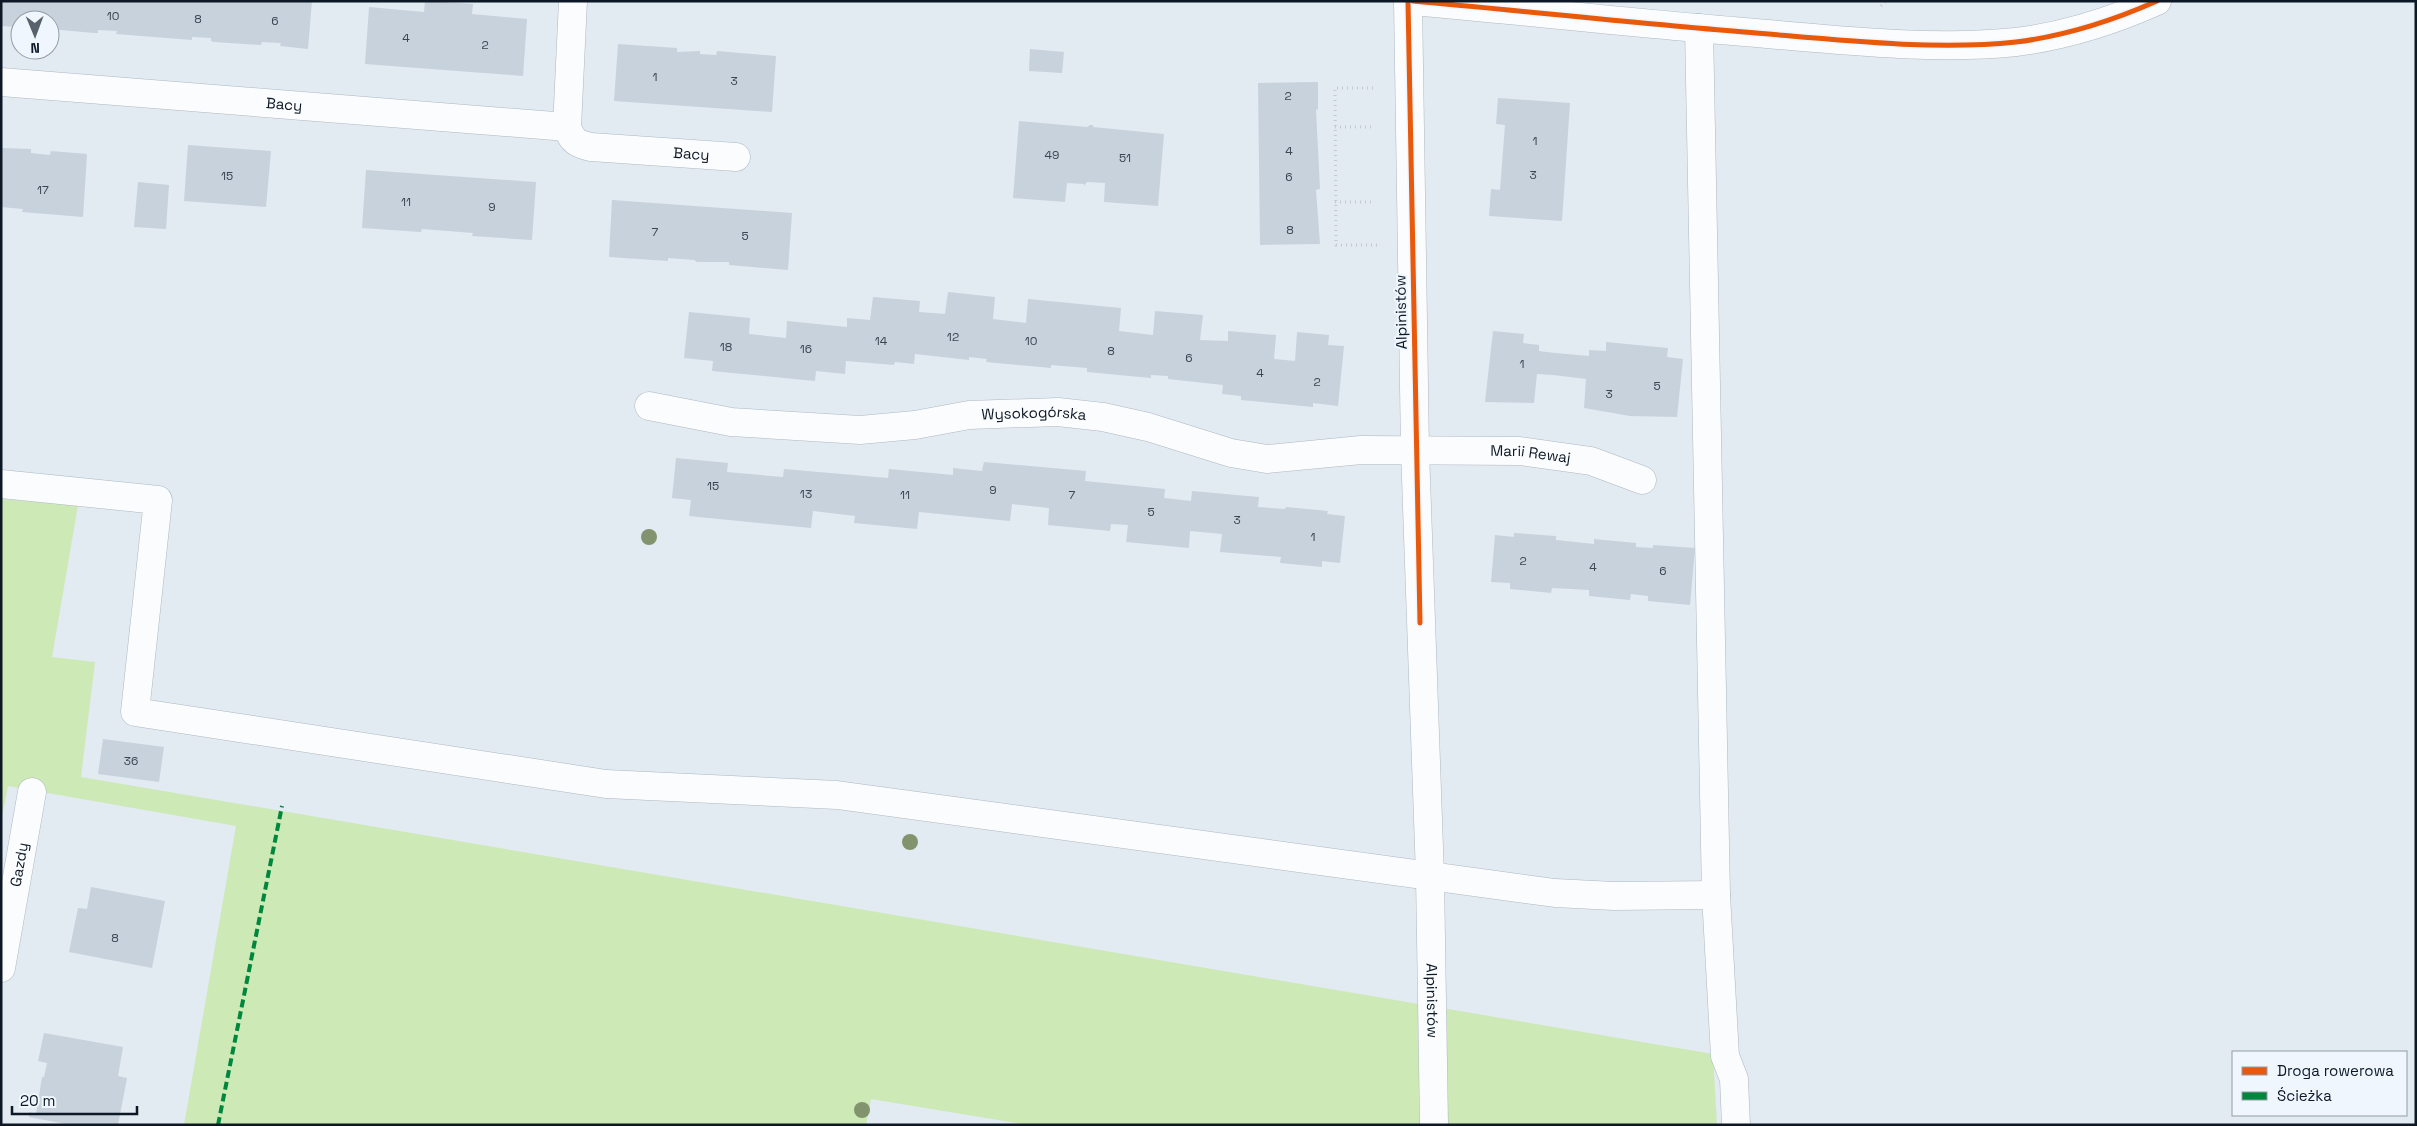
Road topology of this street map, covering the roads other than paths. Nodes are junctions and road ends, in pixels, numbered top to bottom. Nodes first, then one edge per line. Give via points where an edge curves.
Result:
1 (573, 1) edge
2 (1408, 1) edge
3 (1413, 1) edge
4 (2157, 1) edge
5 (1699, 28) junction
6 (1, 82) edge
7 (568, 128) junction
8 (736, 157) dead end
9 (649, 406) dead end
10 (1415, 450) junction
11 (1642, 480) dead end
12 (1, 484) edge
13 (32, 792) dead end
14 (1430, 876) junction
15 (1716, 895) junction
16 (1, 968) edge
17 (1434, 1125) edge
18 (1736, 1125) edge

1 - 7 street
2 - 10 street, Alpinistów
3 - 5 street
4 - 5 street via 2066,33 2018,42 1977,45 1909,44
5 - 15 street
6 - 7 street, Bacy
7 - 8 street, Bacy via 571,138 579,144
9 - 10 street, Wysokogórska via 730,422 860,430 970,415 1058,412 1148,427 1231,453 1267,459 1361,450
10 - 11 street, Marii Rewaj via 1520,451 1559,455 1591,461
10 - 14 street, Alpinistów
12 - 14 street via 158,500 135,712 606,784 837,795
13 - 16 street, Gazdy
14 - 15 street via 1555,893
14 - 17 street, Alpinistów
15 - 18 street via 1725,1056 1734,1079

